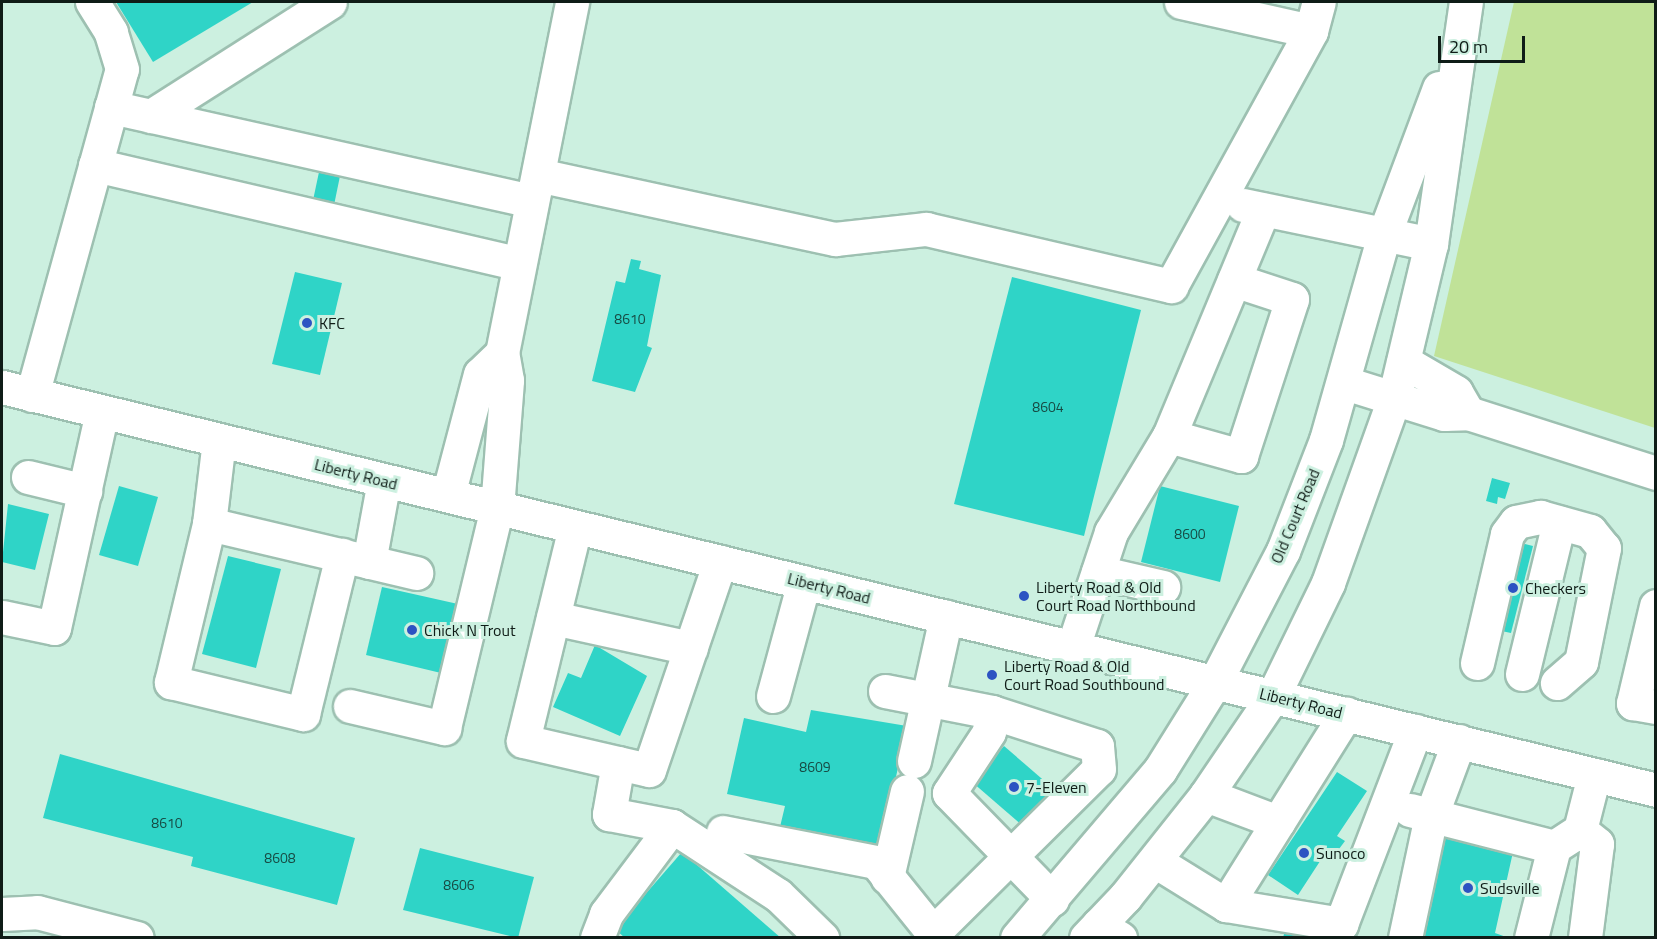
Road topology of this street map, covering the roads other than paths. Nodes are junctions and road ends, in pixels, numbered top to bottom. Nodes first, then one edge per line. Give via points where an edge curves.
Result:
1 (92, 2) edge
2 (330, 2) edge
3 (572, 2) edge
4 (1181, 2) edge
5 (1466, 2) edge
6 (1315, 16) edge
7 (1458, 36) junction
8 (111, 107) junction
9 (151, 116) junction
10 (95, 165) junction
11 (535, 188) junction
12 (1218, 200) junction
13 (1263, 210) junction
14 (1384, 235) junction
15 (1431, 244) junction
16 (519, 264) junction
17 (1234, 280) junction
18 (502, 353) junction
19 (1403, 361) junction
20 (1345, 383) junction
21 (17, 391) edge
22 (1394, 399) junction
23 (102, 412) junction
24 (1468, 413) junction
25 (1169, 436) junction
26 (219, 440) junction
27 (1656, 472) edge
28 (28, 477) dead end
29 (384, 480) junction
30 (84, 490) junction
31 (448, 495) junction
32 (497, 508) junction
33 (1559, 522) junction
34 (209, 524) junction
35 (575, 526) junction
36 (355, 559) junction
37 (720, 562) junction
38 (1098, 572) junction
39 (416, 573) dead end
40 (804, 582) junction
41 (1162, 586) dead end
42 (1656, 606) edge
43 (2, 617) edge
44 (946, 617) junction
45 (553, 618) junction
46 (1073, 647) junction
47 (691, 648) junction
48 (1477, 663) dead end
49 (1522, 674) dead end
50 (1215, 682) junction
51 (1557, 683) dead end
52 (885, 691) dead end
53 (773, 696) dead end
54 (1273, 696) junction
55 (928, 698) junction
56 (350, 706) dead end
57 (1656, 707) edge
58 (992, 712) junction
59 (1346, 714) junction
60 (1415, 731) junction
61 (1458, 741) junction
62 (618, 763) junction
63 (1594, 775) junction
64 (1656, 790) edge
65 (1206, 795) junction
66 (1386, 805) junction
67 (1431, 816) junction
68 (1278, 822) junction
69 (672, 826) junction
70 (1580, 830) junction
71 (723, 832) dead end
72 (1554, 847) junction
73 (1012, 861) junction
74 (1155, 861) junction
75 (887, 877) junction
76 (1052, 899) junction
77 (1226, 905) junction
78 (2, 914) edge
79 (105, 933) edge
80 (1102, 933) edge
81 (137, 938) edge
82 (597, 938) edge
83 (822, 938) edge
84 (1017, 938) edge
85 (1405, 938) edge
86 (1532, 938) edge
87 (1585, 938) edge

1 - 8 main road via 119,52 122,69
2 - 9 main road
3 - 11 main road
4 - 6 main road
5 - 7 main road, Old Court Road
6 - 12 main road
7 - 14 main road, Old Court Road
7 - 15 main road, Old Court Road
8 - 9 main road
8 - 10 main road
9 - 11 main road
10 - 16 main road
10 - 21 main road
11 - 12 main road via 835,239 926,229 1171,286
11 - 16 main road
12 - 13 main road
13 - 14 main road
13 - 17 main road
14 - 15 main road
14 - 20 main road, Old Court Road
15 - 19 main road, Old Court Road
16 - 18 main road
17 - 25 main road
17 - 25 main road via 1292,299 1241,456
18 - 31 main road via 480,374
18 - 32 main road via 507,381
19 - 22 main road, Old Court Road
19 - 24 main road via 1456,392
20 - 22 main road
20 - 50 main road, Old Court Road via 1283,551
21 - 23 main road, Liberty Road
22 - 24 main road via 1444,414
22 - 54 main road, Old Court Road via 1328,583
23 - 26 main road, Liberty Road
23 - 30 main road
24 - 27 main road
25 - 38 main road via 1111,532
26 - 29 main road, Liberty Road
26 - 34 main road
28 - 30 main road
29 - 31 main road, Liberty Road
29 - 36 main road
30 - 43 main road via 54,628
31 - 32 main road, Liberty Road
32 - 35 main road, Liberty Road
32 - 56 main road via 444,728
33 - 48 main road via 1527,518 1507,534
33 - 49 main road
33 - 51 main road via 1599,536 1605,562 1581,662
34 - 36 main road
34 - 36 main road via 171,682 303,714
35 - 37 main road, Liberty Road
35 - 45 main road
36 - 39 main road
37 - 40 main road, Liberty Road
37 - 47 main road
38 - 41 main road
38 - 46 main road
40 - 44 main road, Liberty Road
40 - 53 main road
42 - 57 main road via 1633,703
44 - 46 main road, Liberty Road
44 - 55 main road
45 - 47 main road
45 - 62 main road via 523,741
46 - 50 main road, Liberty Road
47 - 62 main road via 649,770
50 - 54 main road, Liberty Road
50 - 76 main road, Old Court Road via 1160,770
52 - 55 main road
54 - 59 main road, Liberty Road
54 - 65 main road, Old Court Road
55 - 58 main road
55 - 75 main road
58 - 73 main road via 989,732 949,793
58 - 73 main road via 1097,746 1099,769
59 - 60 main road, Liberty Road
59 - 68 main road
60 - 61 main road, Liberty Road
60 - 66 main road
61 - 63 main road, Liberty Road
61 - 67 main road
62 - 69 main road via 609,814
63 - 64 main road, Liberty Road
63 - 70 main road
65 - 68 main road
65 - 74 main road, Old Court Road
66 - 67 main road
66 - 77 main road via 1341,924
67 - 72 main road
67 - 85 main road
68 - 77 main road
69 - 82 main road via 606,914
69 - 83 main road via 778,895
70 - 72 main road
70 - 87 main road via 1598,844
71 - 75 main road via 876,862
72 - 86 main road
73 - 75 main road via 933,933
73 - 76 main road
74 - 77 main road
74 - 80 main road, Old Court Road
76 - 84 main road, Old Court Road
78 - 79 main road via 37,912
79 - 81 main road

